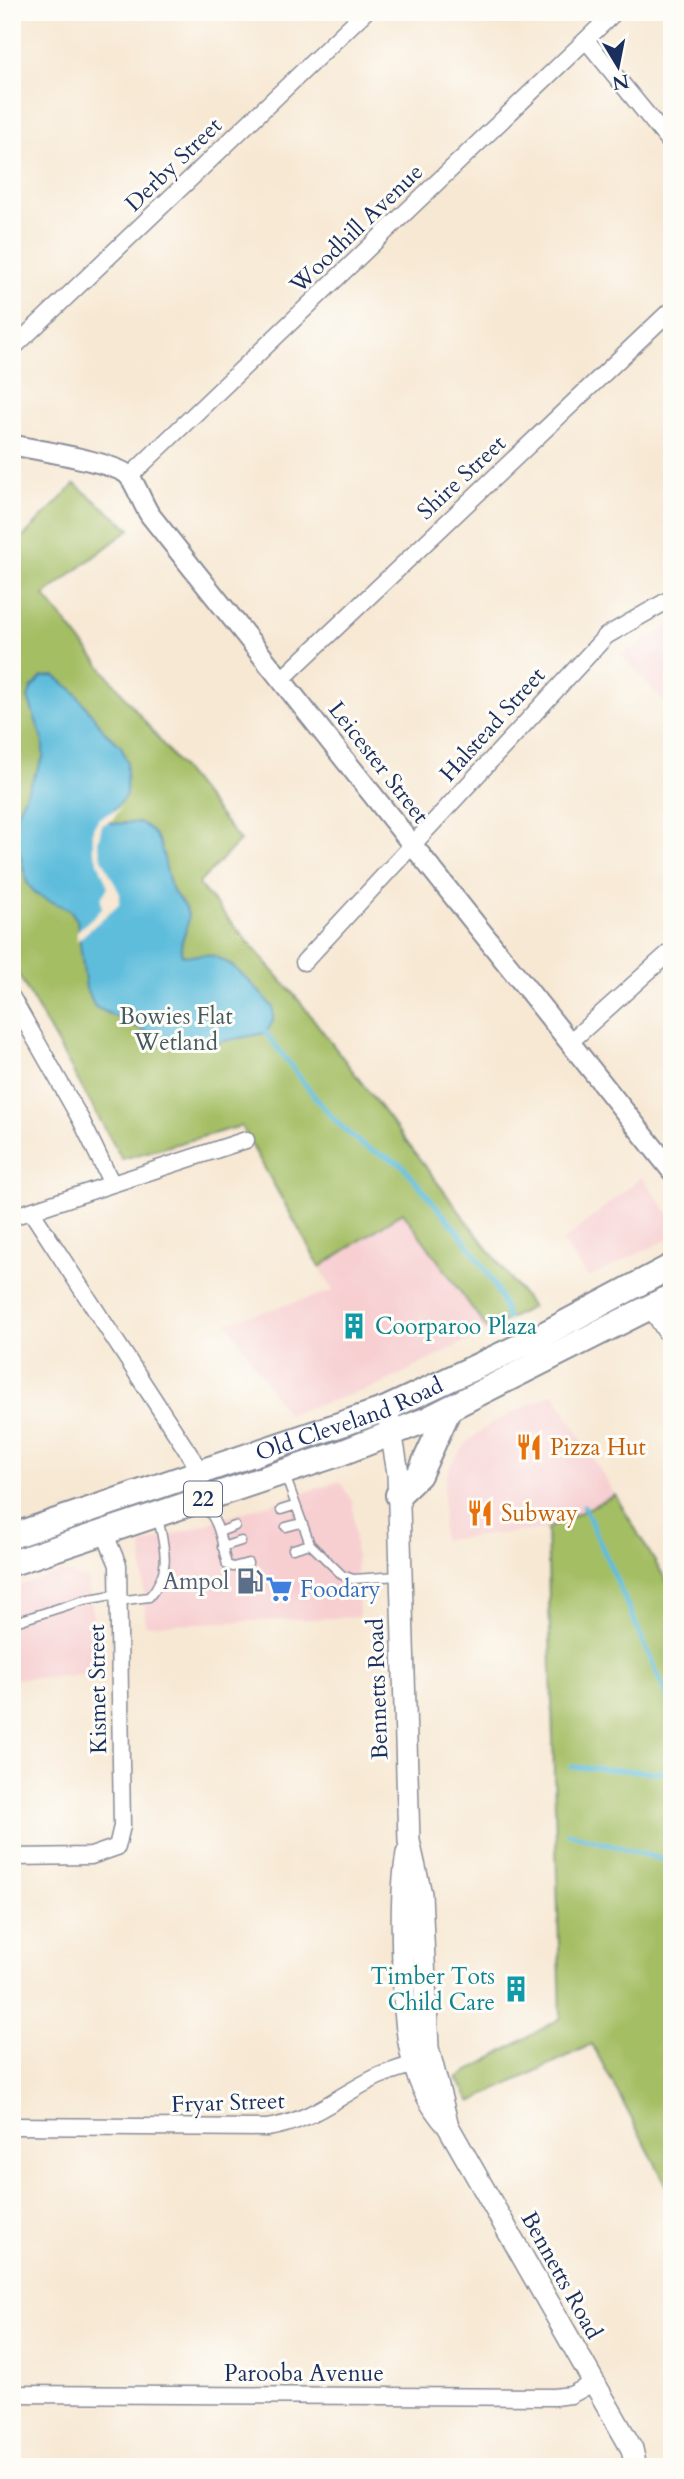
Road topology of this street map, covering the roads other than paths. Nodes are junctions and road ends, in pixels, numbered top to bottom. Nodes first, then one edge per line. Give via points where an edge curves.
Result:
1 (365, 12) edge
2 (615, 12) edge
3 (586, 40) junction
4 (672, 145) edge
5 (672, 309) edge
6 (12, 349) edge
7 (12, 445) edge
8 (129, 477) junction
9 (672, 598) edge
10 (282, 678) junction
11 (413, 845) junction
12 (672, 950) edge
13 (304, 962) dead end
14 (12, 998) edge
15 (570, 1042) junction
16 (246, 1140) dead end
17 (672, 1171) edge
18 (111, 1182) junction
19 (31, 1211) junction
20 (12, 1217) edge
21 (672, 1266) edge
22 (661, 1301) edge
23 (672, 1342) edge
24 (449, 1409) junction
25 (389, 1421) junction
26 (201, 1472) junction
27 (284, 1472) junction
28 (398, 1495) junction
29 (196, 1502) junction
30 (294, 1506) junction
31 (281, 1510) dead end
32 (158, 1514) junction
33 (301, 1522) junction
34 (235, 1526) dead end
35 (286, 1527) dead end
36 (104, 1532) junction
37 (219, 1532) junction
38 (12, 1536) edge
39 (241, 1541) dead end
40 (310, 1544) junction
41 (222, 1547) junction
42 (293, 1549) dead end
43 (12, 1563) edge
44 (248, 1563) dead end
45 (399, 1576) junction
46 (118, 1597) junction
47 (12, 1623) edge
48 (12, 1857) edge
49 (421, 2062) junction
50 (12, 2126) edge
51 (593, 2383) junction
52 (12, 2394) edge
53 (634, 2458) edge
54 (653, 2467) edge

1 - 6 street, Derby Street
2 - 3 street, Woodhill Avenue
3 - 4 street
3 - 8 street, Woodhill Avenue
5 - 10 street, Shire Street
7 - 8 street via 110,465
8 - 10 street, Leicester Street via 150,514
9 - 11 street, Halstead Street via 606,636
10 - 11 street, Leicester Street
11 - 13 street, Halstead Street
11 - 15 street, Leicester Street
12 - 15 street
14 - 18 street
15 - 17 street, Leicester Street
16 - 18 street
18 - 19 street
19 - 20 street
19 - 26 street
21 - 25 highway, Old Cleveland Road / 22
22 - 23 street
22 - 24 highway, Old Cleveland Road / 22
24 - 25 highway, Old Cleveland Road / 22
24 - 28 highway via 419,1475
25 - 26 highway, Old Cleveland Road / 22
25 - 27 highway, Old Cleveland Road / 22
25 - 28 main road, Bennetts Road
26 - 38 highway, Old Cleveland Road / 22
27 - 29 highway, Old Cleveland Road / 22
27 - 30 lane
28 - 45 main road, Bennetts Road
29 - 32 highway, Old Cleveland Road / 22
29 - 37 lane via 211,1513
30 - 31 lane
30 - 33 lane
32 - 36 highway, Old Cleveland Road / 22
32 - 46 lane via 166,1568 149,1597
33 - 35 lane
33 - 40 lane
34 - 37 lane
36 - 43 highway, Old Cleveland Road / 22
36 - 46 street, Kismet Street via 117,1558
37 - 41 lane
39 - 41 lane
40 - 42 lane
40 - 45 lane via 347,1578
41 - 44 lane via 227,1564
45 - 49 main road, Bennetts Road via 409,1841 421,1894
46 - 47 lane via 84,1600
46 - 48 street, Kismet Street via 122,1826 117,1847 91,1856
49 - 50 street, Fryar Street via 378,2076 314,2115 267,2128
49 - 51 main road, Bennetts Road via 448,2126
51 - 52 street, Parooba Avenue via 564,2397
51 - 53 main road, Bennetts Road
53 - 54 main road, Bennetts Road

